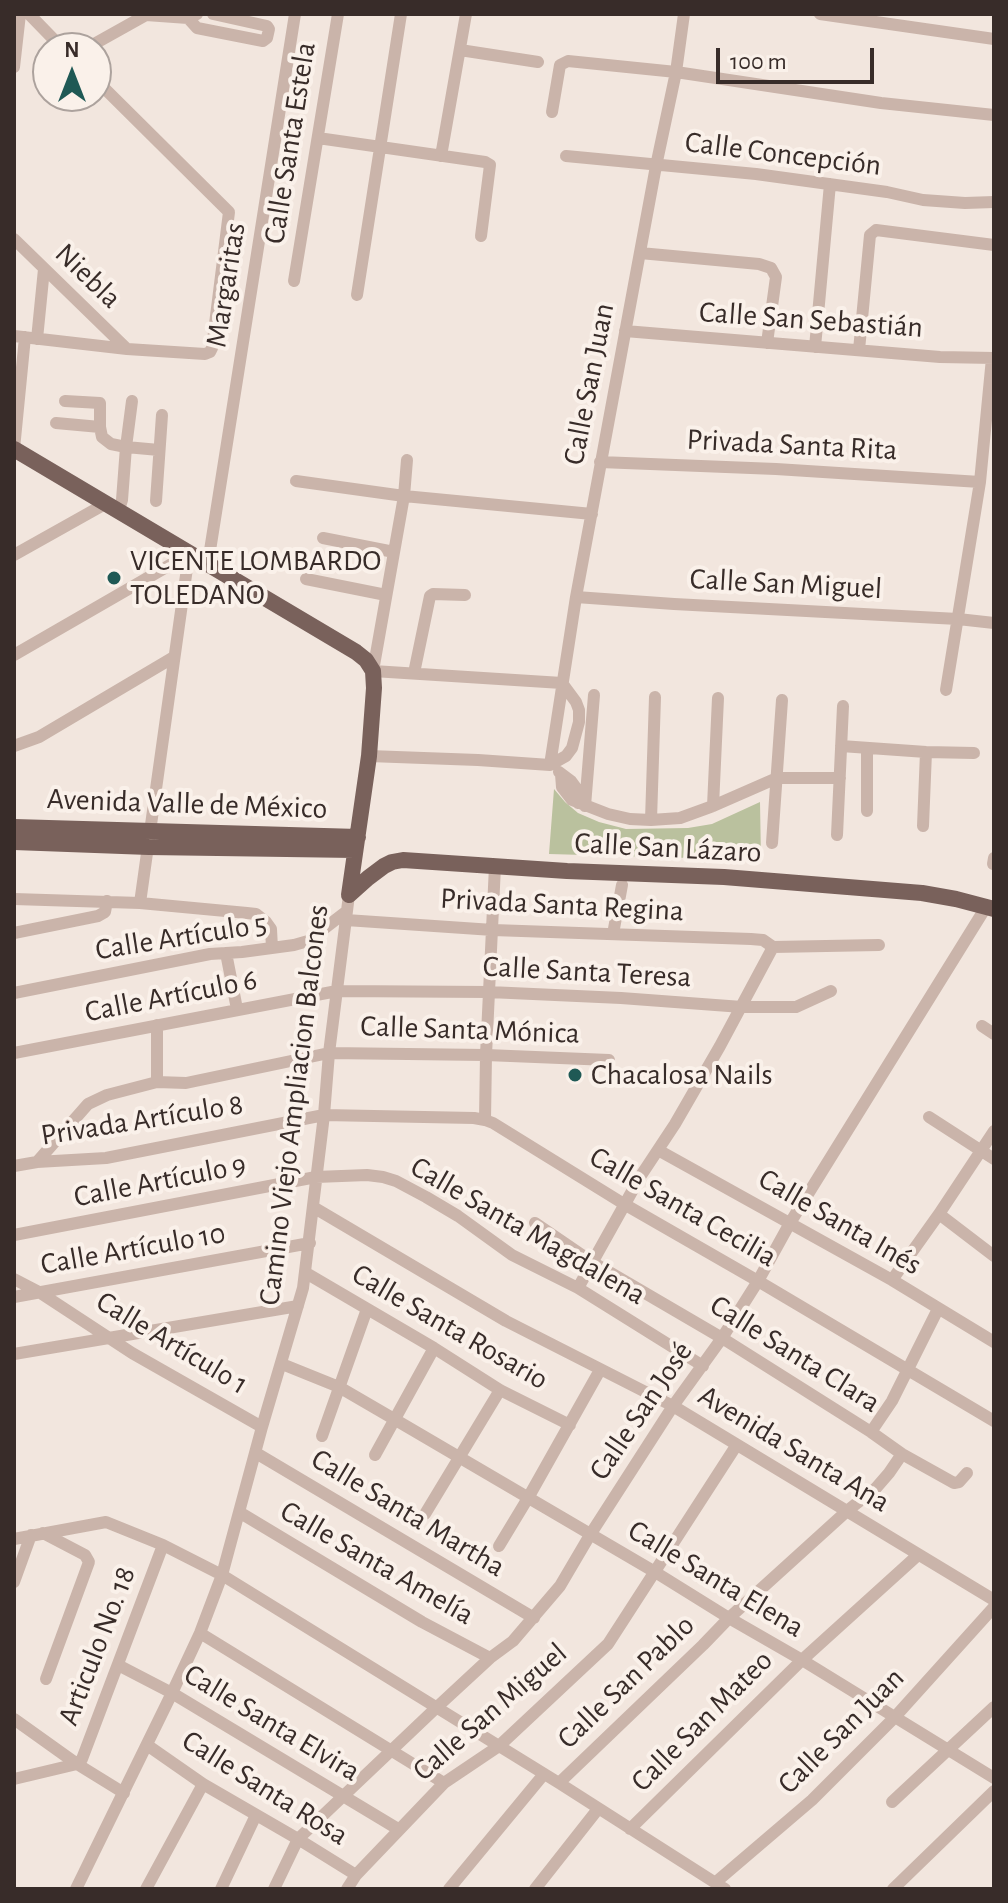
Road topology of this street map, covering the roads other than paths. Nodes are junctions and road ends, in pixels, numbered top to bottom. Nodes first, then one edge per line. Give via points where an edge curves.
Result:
1 (20, 14) edge
2 (29, 14) edge
3 (213, 14) edge
4 (295, 14) edge
5 (338, 14) edge
6 (401, 14) edge
7 (466, 14) edge
8 (684, 14) edge
9 (820, 14) edge
10 (919, 14) edge
11 (146, 15) edge
12 (193, 16) edge
13 (847, 16) edge
14 (917, 28) junction
15 (46, 32) edge
16 (112, 34) edge
17 (994, 39) edge
18 (460, 50) junction
19 (538, 62) dead end
20 (14, 67) edge
21 (676, 72) junction
22 (112, 96) edge
23 (552, 112) dead end
24 (994, 115) edge
25 (318, 138) junction
26 (380, 147) junction
27 (441, 156) junction
28 (566, 156) dead end
29 (656, 166) junction
30 (830, 184) junction
31 (994, 202) edge
32 (481, 236) dead end
33 (14, 239) edge
34 (994, 245) edge
35 (640, 253) junction
36 (44, 269) junction
37 (294, 281) dead end
38 (357, 295) dead end
39 (625, 331) junction
40 (25, 337) edge
41 (767, 343) junction
42 (815, 347) junction
43 (127, 349) junction
44 (859, 350) junction
45 (993, 358) edge
46 (65, 401) dead end
47 (132, 401) dead end
48 (162, 415) dead end
49 (56, 423) dead end
50 (100, 427) junction
51 (126, 447) junction
52 (159, 450) junction
53 (17, 454) edge
54 (407, 460) dead end
55 (600, 462) junction
56 (296, 481) dead end
57 (980, 482) junction
58 (404, 496) junction
59 (156, 501) dead end
60 (112, 508) junction
61 (592, 514) junction
62 (323, 538) dead end
63 (394, 552) junction
64 (189, 554) junction
65 (14, 555) edge
66 (208, 563) junction
67 (306, 579) dead end
68 (386, 595) junction
69 (465, 595) dead end
70 (576, 597) junction
71 (958, 619) junction
72 (994, 623) edge
73 (14, 655) edge
74 (174, 657) junction
75 (373, 671) junction
76 (414, 673) junction
77 (562, 683) junction
78 (946, 690) dead end
79 (594, 695) dead end
80 (655, 697) dead end
81 (718, 698) dead end
82 (782, 700) dead end
83 (843, 706) dead end
84 (14, 746) edge
85 (841, 746) junction
86 (867, 748) junction
87 (926, 752) junction
88 (974, 753) dead end
89 (369, 756) junction
90 (550, 765) junction
91 (777, 778) junction
92 (840, 778) junction
93 (582, 804) junction
94 (713, 806) junction
95 (867, 811) dead end
96 (651, 820) junction
97 (923, 826) dead end
98 (14, 827) edge
99 (837, 835) dead end
100 (150, 840) junction
101 (14, 842) edge
102 (356, 843) junction
103 (772, 843) dead end
104 (994, 858) edge
105 (993, 864) edge
106 (495, 866) junction
107 (622, 885) dead end
108 (14, 899) edge
109 (107, 901) junction
110 (140, 903) junction
111 (348, 908) junction
112 (990, 908) edge
113 (493, 930) junction
114 (14, 933) edge
115 (613, 934) junction
116 (879, 945) dead end
117 (773, 947) junction
118 (272, 948) junction
119 (226, 953) junction
120 (337, 991) junction
121 (831, 991) dead end
122 (489, 992) junction
123 (14, 993) edge
124 (742, 1007) junction
125 (237, 1009) junction
126 (157, 1025) junction
127 (982, 1026) dead end
128 (994, 1034) edge
129 (14, 1053) edge
130 (329, 1053) junction
131 (486, 1055) junction
132 (609, 1060) dead end
133 (157, 1082) junction
134 (324, 1115) junction
135 (929, 1117) dead end
136 (485, 1120) junction
137 (994, 1131) edge
138 (658, 1150) junction
139 (982, 1150) junction
140 (994, 1159) edge
141 (37, 1162) junction
142 (14, 1166) edge
143 (316, 1177) junction
144 (624, 1204) junction
145 (313, 1207) junction
146 (939, 1214) junction
147 (535, 1223) dead end
148 (790, 1223) junction
149 (14, 1235) edge
150 (310, 1243) junction
151 (994, 1256) edge
152 (592, 1262) junction
153 (306, 1273) junction
154 (14, 1279) edge
155 (892, 1280) junction
156 (758, 1281) junction
157 (578, 1288) junction
158 (39, 1292) junction
159 (14, 1297) edge
160 (298, 1306) junction
161 (367, 1309) junction
162 (938, 1309) junction
163 (109, 1338) junction
164 (722, 1338) junction
165 (994, 1342) edge
166 (434, 1348) junction
167 (14, 1354) edge
168 (282, 1364) junction
169 (703, 1366) junction
170 (600, 1370) junction
171 (908, 1370) junction
172 (339, 1387) junction
173 (500, 1390) junction
174 (673, 1406) junction
175 (394, 1419) junction
176 (994, 1421) edge
177 (570, 1425) junction
178 (262, 1427) junction
179 (871, 1432) junction
180 (322, 1436) dead end
181 (736, 1446) junction
182 (256, 1453) junction
183 (902, 1454) junction
184 (375, 1455) dead end
185 (460, 1459) junction
186 (967, 1473) dead end
187 (528, 1498) junction
188 (847, 1511) junction
189 (239, 1512) junction
190 (425, 1514) dead end
191 (37, 1534) junction
192 (590, 1535) junction
193 (14, 1539) edge
194 (163, 1545) junction
195 (499, 1546) dead end
196 (918, 1555) junction
197 (655, 1572) junction
198 (222, 1575) junction
199 (14, 1582) edge
200 (994, 1600) edge
201 (994, 1607) edge
202 (534, 1618) junction
203 (729, 1618) junction
204 (200, 1633) junction
205 (490, 1658) junction
206 (802, 1660) junction
207 (118, 1665) junction
208 (46, 1679) dead end
209 (172, 1693) junction
210 (994, 1707) edge
211 (436, 1708) junction
212 (894, 1718) junction
213 (14, 1719) edge
214 (147, 1745) junction
215 (499, 1746) junction
216 (948, 1750) junction
217 (391, 1752) junction
218 (77, 1764) junction
219 (544, 1774) junction
220 (994, 1778) edge
221 (14, 1779) edge
222 (444, 1783) junction
223 (559, 1783) junction
224 (203, 1784) junction
225 (994, 1791) edge
226 (124, 1793) junction
227 (345, 1797) junction
228 (892, 1802) dead end
229 (598, 1809) junction
230 (256, 1815) junction
231 (398, 1829) junction
232 (630, 1829) junction
233 (298, 1839) junction
234 (356, 1875) junction
235 (717, 1884) edge
236 (76, 1889) edge
237 (146, 1889) edge
238 (221, 1889) edge
239 (274, 1889) edge
240 (347, 1889) edge
241 (449, 1889) edge
242 (535, 1889) edge
243 (699, 1889) edge
244 (893, 1889) edge

1 - 20 street
2 - 15 street
3 - 12 street via 261,23 269,29 267,38 197,28
4 - 66 street, Margaritas
5 - 25 street, Calle Santa Estela
6 - 26 street
7 - 18 street
8 - 21 street, Calle San Juan
9 - 13 street
10 - 14 street
11 - 12 street
11 - 16 street
13 - 14 street
14 - 17 street
18 - 19 street
18 - 27 street
21 - 23 street via 563,62
21 - 24 street
21 - 29 street, Calle San Juan
22 - 43 street via 229,212 210,352
25 - 26 street
25 - 37 street, Calle Santa Estela
26 - 27 street
26 - 38 street
27 - 32 street via 490,165
28 - 29 street, Calle Concepción
29 - 30 street, Calle Concepción
29 - 35 street, Calle San Juan
30 - 31 street, Calle Concepción via 923,200
30 - 42 street
33 - 36 street, Niebla
34 - 44 street via 876,230 870,235
35 - 39 street, Calle San Juan
35 - 41 street via 771,268 776,277
36 - 40 street
36 - 43 street, Niebla
39 - 41 street, Calle San Sebastián
39 - 55 street, Calle San Juan
40 - 43 street
40 - 53 street
41 - 42 street, Calle San Sebastián
42 - 44 street, Calle San Sebastián
44 - 45 street, Calle San Sebastián
45 - 57 street, Calle San Sebastián
46 - 50 street via 100,403
47 - 51 street
48 - 52 street
49 - 50 street
50 - 51 street via 106,441
51 - 52 street
51 - 60 street via 122,500
52 - 59 street
53 - 60 main road
54 - 58 street
55 - 57 street, Privada Santa Rita
55 - 61 street, Calle San Juan
56 - 58 street
57 - 71 street, Calle San Sebastián
58 - 61 street
58 - 63 street
60 - 64 main road
60 - 65 street
61 - 70 street, Calle San Juan
62 - 63 street
63 - 68 street
64 - 66 main road
64 - 73 street
64 - 74 street
66 - 75 main road via 356,652
67 - 68 street
68 - 75 street
69 - 76 street via 430,596
70 - 71 street, Calle San Miguel
70 - 77 street, Calle San Juan
71 - 72 street, Calle San Miguel
71 - 78 street, Calle San Sebastián
74 - 84 street via 39,737
74 - 100 street
75 - 76 street
75 - 89 main road, Camino Viejo Ampliacion Balcones
76 - 77 street
77 - 90 street, Calle San Juan
77 - 90 street via 576,702 579,722 572,748
79 - 93 street
80 - 96 street
81 - 94 street
82 - 91 street
83 - 85 street
85 - 86 street
85 - 92 street
86 - 87 street
86 - 95 street
87 - 88 street
87 - 97 street
89 - 90 street
89 - 102 main road, Camino Viejo Ampliacion Balcones
90 - 93 street via 571,781
91 - 92 street
91 - 94 street
91 - 103 street
92 - 99 street
93 - 96 street
94 - 96 street via 680,818
98 - 100 main road, Avenida Valle de México
100 - 101 main road, Avenida Valle de México
100 - 102 main road, Avenida Valle de México
100 - 110 street
102 - 111 main road, Camino Viejo Ampliacion Balcones
104 - 105 street
106 - 111 main road, Calle San Lázaro via 392,862 368,878
106 - 112 main road, Calle San Lázaro via 922,893
106 - 113 street
107 - 115 street
108 - 109 street
109 - 110 street
109 - 114 street via 98,916
110 - 118 street via 256,914 271,929
111 - 113 street, Privada Santa Regina
111 - 118 street, Calle Artículo 5 via 308,941
111 - 120 street, Camino Viejo Ampliacion Balcones
112 - 148 street, Calle San José
113 - 115 street, Privada Santa Regina
113 - 122 street
115 - 117 street, Privada Santa Regina via 763,940
116 - 117 street, Privada Santa Regina
117 - 124 street
118 - 119 street, Calle Artículo 5
119 - 123 street, Calle Artículo 5
119 - 125 street
120 - 122 street, Calle Santa Teresa
120 - 125 street, Calle Artículo 6
120 - 130 street, Camino Viejo Ampliacion Balcones
121 - 124 street, Calle Santa Teresa via 796,1007
122 - 124 street, Calle Santa Teresa
122 - 131 street
124 - 138 street
125 - 126 street, Calle Artículo 6
126 - 129 street, Calle Artículo 6
126 - 133 street
127 - 128 street
130 - 131 street, Calle Santa Mónica
130 - 133 street, Calle Santa Mónica via 186,1083
130 - 134 street, Camino Viejo Ampliacion Balcones
131 - 132 street, Calle Santa Mónica
131 - 136 street
133 - 141 street, Calle Santa Mónica via 96,1098
134 - 136 street, Calle Santa Cecilia
134 - 141 street, Privada Artículo 8 via 106,1158
134 - 143 street, Camino Viejo Ampliacion Balcones
135 - 139 street
136 - 144 street, Calle Santa Cecilia
137 - 139 street
138 - 144 street
138 - 148 street, Calle Santa Inés
139 - 140 street
139 - 146 street
141 - 142 street, Privada Artículo 8
143 - 145 street, Camino Viejo Ampliacion Balcones
143 - 149 street, Calle Artículo 9
143 - 157 street, Calle Santa Magdalena via 367,1175 396,1181 512,1255
144 - 152 street
144 - 156 street, Calle Santa Cecilia
145 - 150 street, Camino Viejo Ampliacion Balcones
145 - 170 street, Avenida Santa Ana
146 - 151 street
146 - 155 street
147 - 152 street, Calle Santa Clara
148 - 155 street, Calle Santa Inés
148 - 156 street, Calle San José
150 - 153 street, Camino Viejo Ampliacion Balcones
150 - 158 street, Calle Artículo 10
152 - 157 street
152 - 164 street, Calle Santa Clara
153 - 160 street, Camino Viejo Ampliacion Balcones
153 - 161 street, Calle Santa Rosario
154 - 158 street, Calle Artículo 1
155 - 162 street, Calle Santa Inés
156 - 164 street, Calle San José
156 - 171 street, Calle Santa Cecilia
157 - 169 street, Calle Santa Magdalena
158 - 159 street, Calle Artículo 10
158 - 163 street, Calle Artículo 1
160 - 163 street
160 - 168 street, Camino Viejo Ampliacion Balcones
161 - 166 street, Calle Santa Rosario
161 - 172 street
162 - 165 street, Calle Santa Inés
162 - 171 street
163 - 167 street
163 - 178 street, Calle Artículo 1
164 - 169 street, Calle San José
164 - 179 street, Calle Santa Clara
166 - 173 street, Calle Santa Rosario
166 - 175 street
168 - 172 street, Calle Santa Elena
168 - 178 street, Camino Viejo Ampliacion Balcones
169 - 174 street, Calle San José
170 - 174 street, Avenida Santa Ana
170 - 177 street
171 - 176 street, Calle Santa Cecilia
171 - 179 street
172 - 175 street, Calle Santa Elena
172 - 180 street
173 - 177 street, Calle Santa Rosario
173 - 185 street
174 - 181 street, Avenida Santa Ana
174 - 192 street, Calle San José
175 - 184 street
175 - 185 street, Calle Santa Elena
177 - 187 street
178 - 182 street, Camino Viejo Ampliacion Balcones
179 - 183 street, Calle Santa Clara
181 - 188 street, Avenida Santa Ana
181 - 197 street, Calle San Miguel
182 - 189 street, Camino Viejo Ampliacion Balcones
182 - 202 street, Calle Santa Martha
183 - 186 street, Calle Santa Clara via 954,1483
183 - 188 street, Calle San Pablo via 876,1488
185 - 187 street, Calle Santa Elena
185 - 190 street
187 - 192 street, Calle Santa Elena
187 - 195 street
188 - 196 street, Avenida Santa Ana
188 - 203 street, Calle San Pablo
189 - 198 street, Camino Viejo Ampliacion Balcones
189 - 205 street, Calle Santa Amelía
191 - 193 street
191 - 194 street via 106,1522
191 - 199 street
191 - 208 street via 85,1555 89,1562
192 - 197 street, Calle Santa Elena
192 - 202 street, Calle San José
194 - 198 street
194 - 207 street, Articulo No. 18
196 - 200 street, Avenida Santa Ana
196 - 206 street, Calle San Mateo
197 - 203 street, Calle Santa Elena
197 - 215 street, Calle San Miguel via 608,1644
198 - 204 street, Camino Viejo Ampliacion Balcones
198 - 211 street
201 - 212 street, Calle San Juan
202 - 205 street, Calle San José
203 - 206 street, Calle Santa Elena
203 - 223 street, Calle San Pablo
204 - 209 street, Camino Viejo Ampliacion Balcones
204 - 217 street
205 - 211 street, Calle San José
206 - 212 street, Calle Santa Elena
206 - 232 street, Calle San Mateo
207 - 209 street, Calle Santa Elvira
207 - 218 street, Articulo No. 18
209 - 214 street, Camino Viejo Ampliacion Balcones
209 - 227 street, Calle Santa Elvira
210 - 216 street
211 - 215 street
211 - 217 street, Calle San José
212 - 216 street, Calle Santa Elena
212 - 235 street, Calle San Juan
213 - 218 street
214 - 224 street, Calle Santa Rosa
214 - 226 street, Camino Viejo Ampliacion Balcones
215 - 219 street
215 - 222 street, Calle San Miguel
216 - 220 street, Calle Santa Elena
216 - 228 street
217 - 222 street
217 - 227 street, Calle San José
218 - 221 street
218 - 226 street
219 - 223 street
219 - 241 street, Calle San Pablo
222 - 231 street, Calle San Miguel
223 - 229 street
224 - 230 street, Calle Santa Rosa
224 - 237 street
225 - 244 street
226 - 236 street, Camino Viejo Ampliacion Balcones
227 - 231 street, Calle Santa Elvira
227 - 233 street, Calle San José
229 - 232 street
229 - 242 street, Calle San Mateo
230 - 233 street, Calle Santa Rosa
230 - 238 street
231 - 234 street, Calle San Miguel
232 - 235 street
233 - 234 street, Calle Santa Rosa
233 - 239 street, Calle San José
234 - 240 street, Calle San Miguel
235 - 243 street, Calle San Juan

